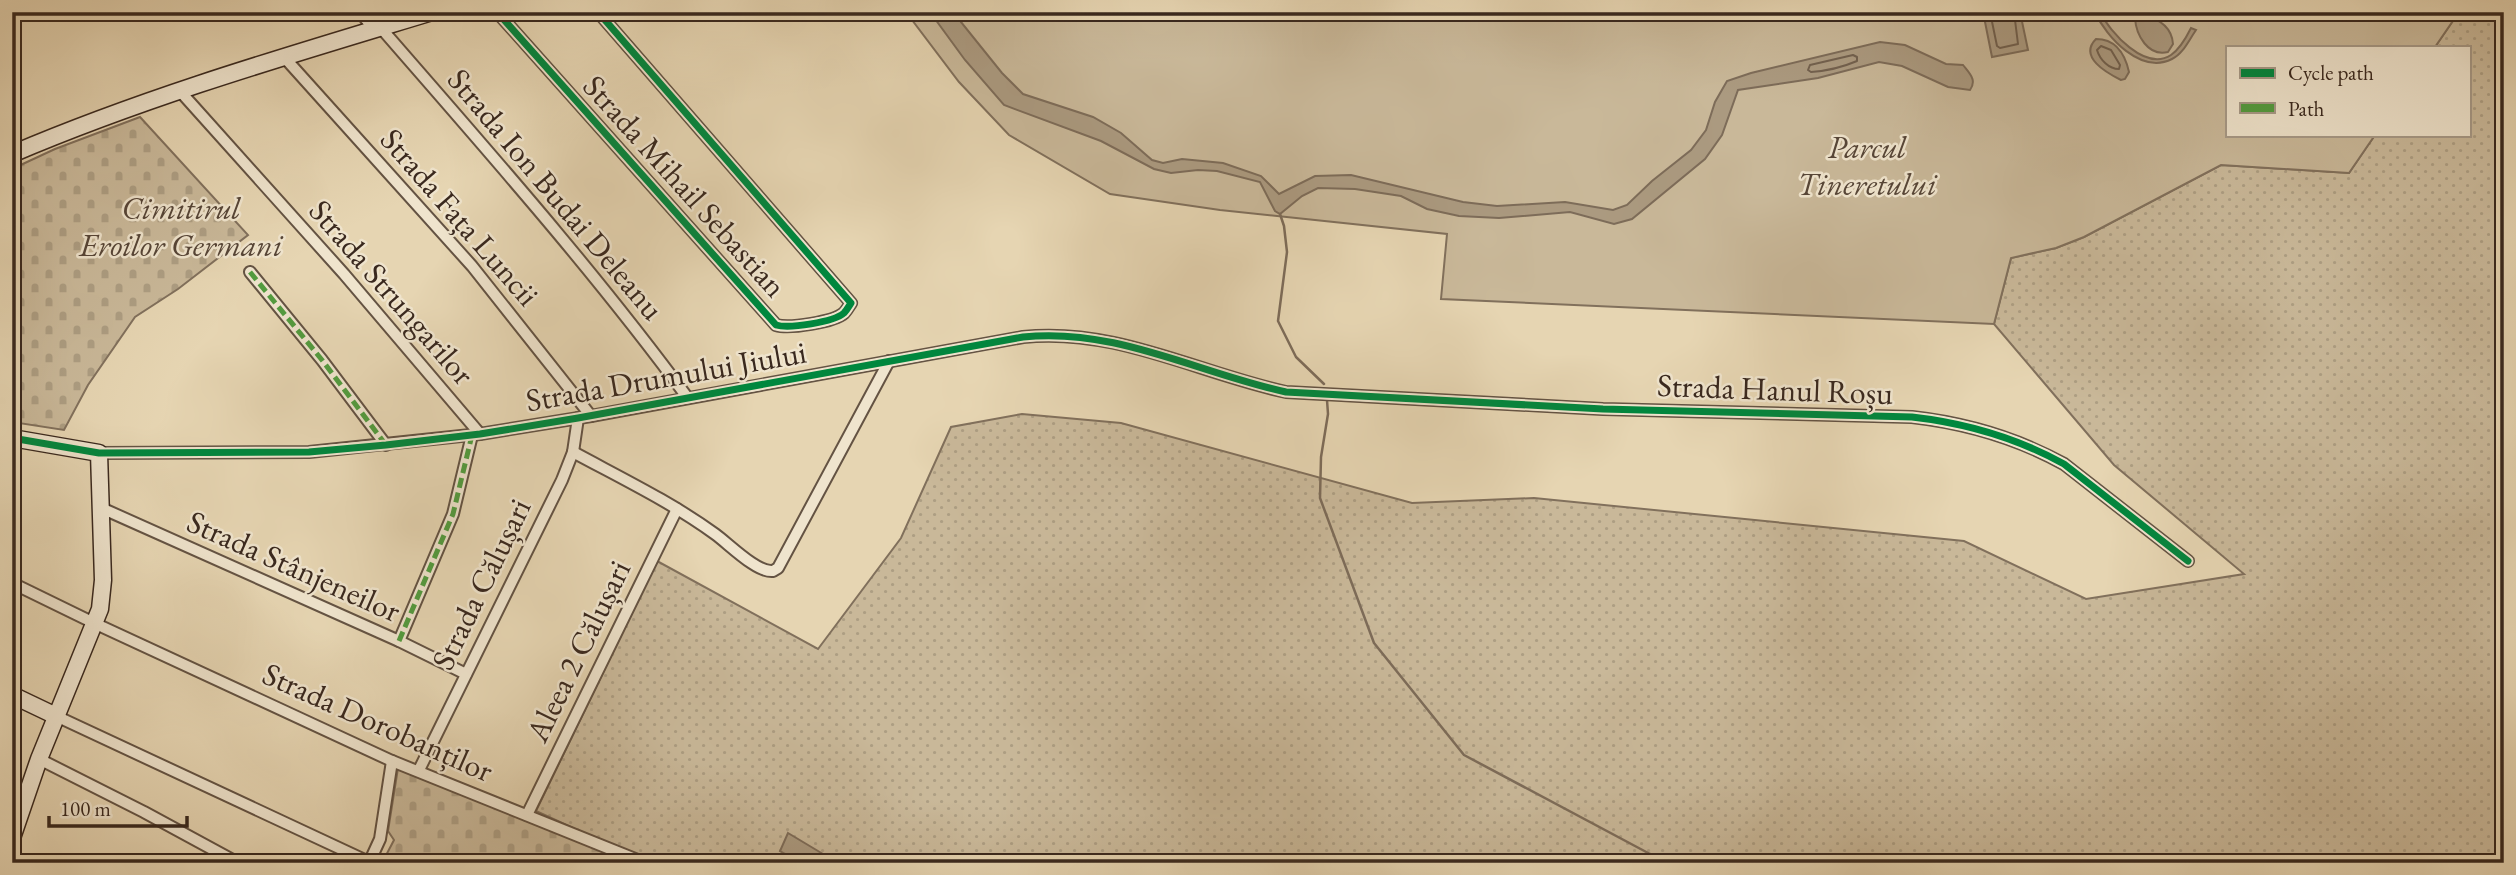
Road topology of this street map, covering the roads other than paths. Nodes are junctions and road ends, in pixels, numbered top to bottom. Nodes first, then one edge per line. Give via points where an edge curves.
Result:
1 (360, 12) edge
2 (432, 12) edge
3 (497, 12) edge
4 (598, 12) edge
5 (378, 28) junction
6 (284, 57) junction
7 (179, 90) junction
8 (12, 154) edge
9 (250, 272) dead end
10 (889, 361) junction
11 (1320, 392) joint
12 (687, 397) junction
13 (591, 416) junction
14 (578, 418) junction
15 (476, 435) junction
16 (12, 438) edge
17 (386, 446) junction
18 (573, 452) junction
19 (99, 453) junction
20 (99, 507) junction
21 (677, 509) junction
22 (2189, 561) dead end
23 (12, 583) edge
24 (94, 623) junction
25 (399, 641) junction
26 (466, 674) junction
27 (12, 695) edge
28 (56, 716) junction
29 (39, 760) junction
30 (392, 761) junction
31 (419, 770) junction
32 (527, 815) junction
33 (12, 838) edge
34 (239, 863) edge
35 (369, 863) edge
36 (645, 863) edge

1 - 5 street, Strada Ion Budai Deleanu
2 - 5 street
3 - 4 street, Strada Mihail Sebastian via 776,325 804,326 844,314 851,303
5 - 6 street
5 - 12 street, Strada Ion Budai Deleanu via 559,232
6 - 7 street
6 - 13 street, Strada Fața Luncii via 472,266
7 - 8 street
7 - 15 street, Strada Strungarilor via 344,274
9 - 17 street
10 - 11 street, Strada Drumului Jiului via 1050,334 1108,340 1286,392
10 - 12 street, Strada Drumului Jiului
10 - 21 street via 778,568 762,570
11 - 22 street, Strada Hanul Roșu via 1603,409 1912,417 1950,422 1989,432 2064,464
12 - 13 street, Strada Drumului Jiului
13 - 14 street, Strada Drumului Jiului
14 - 15 street, Strada Drumului Jiului
14 - 18 street, Strada Călușari
15 - 17 street, Strada Drumului Jiului
15 - 25 street via 453,514
16 - 19 street, Strada Drumului Jiului
17 - 19 street, Strada Drumului Jiului via 309,452
18 - 21 street
18 - 26 street, Strada Călușari
19 - 20 street
20 - 24 street via 103,580
20 - 25 street, Strada Stânjeneilor
21 - 32 street, Aleea 2 Călușari
23 - 24 street, Strada Dorobanților
24 - 28 street
24 - 30 street, Strada Dorobanților
25 - 26 street, Strada Stânjeneilor
26 - 31 street, Strada Călușari
27 - 28 street
28 - 29 street
28 - 35 street
29 - 33 street
29 - 34 street
30 - 31 street, Strada Dorobanților
30 - 35 street via 380,839
31 - 32 street, Strada Dorobanților
32 - 36 street, Strada Dorobanților

